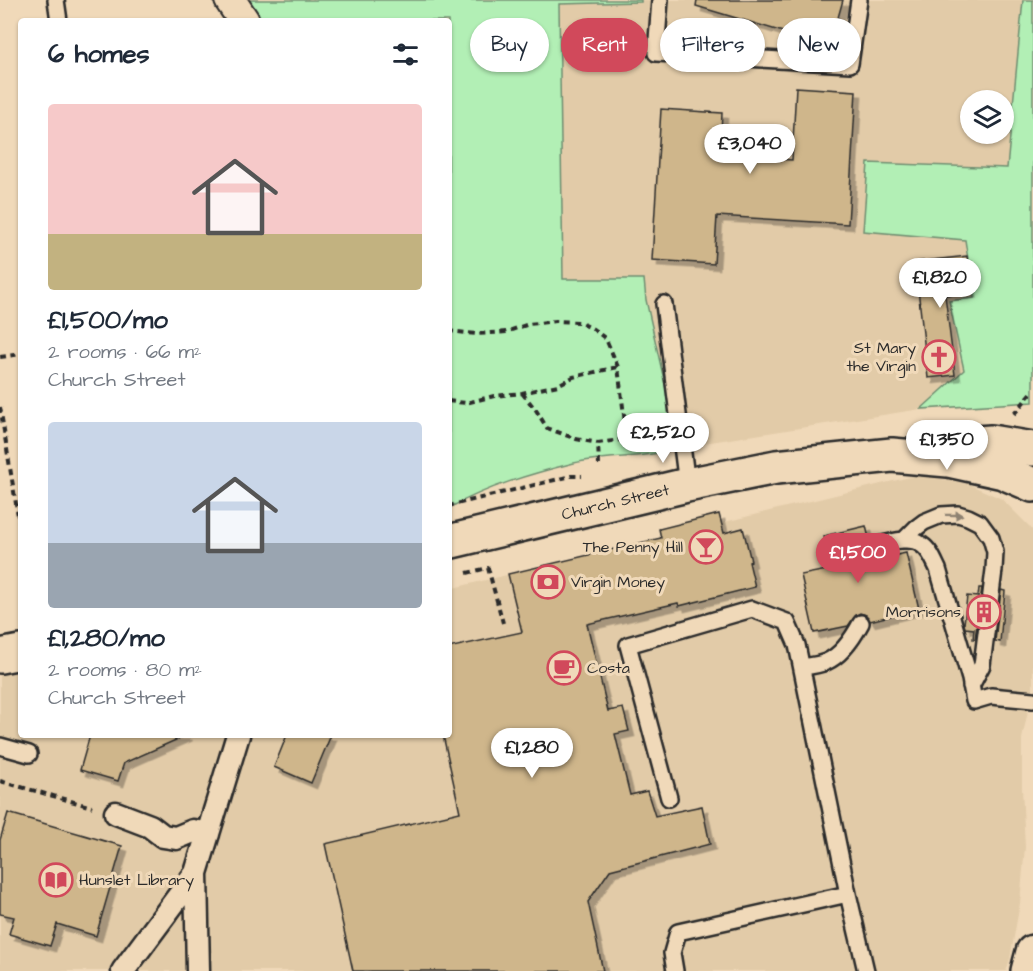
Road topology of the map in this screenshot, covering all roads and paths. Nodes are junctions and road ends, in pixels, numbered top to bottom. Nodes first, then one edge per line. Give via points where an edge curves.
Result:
1 (56, 0) edge
2 (230, 0) edge
3 (660, 0) edge
4 (859, 0) edge
5 (59, 18) edge
6 (242, 18) edge
7 (664, 304) dead end
8 (452, 331) edge
9 (18, 354) edge
10 (0, 357) edge
11 (618, 367) junction
12 (522, 393) junction
13 (452, 401) edge
14 (0, 407) edge
15 (678, 418) junction
16 (2, 430) edge
17 (1033, 434) edge
18 (627, 439) junction
19 (991, 442) junction
20 (598, 443) junction
21 (1033, 450) edge
22 (892, 455) junction
23 (599, 465) dead end
24 (687, 485) junction
25 (1033, 485) edge
26 (18, 501) edge
27 (904, 540) junction
28 (452, 541) edge
29 (871, 547) dead end
30 (467, 573) dead end
31 (503, 623) dead end
32 (861, 623) dead end
33 (18, 653) edge
34 (0, 656) edge
35 (802, 667) junction
36 (971, 686) junction
37 (1033, 700) edge
38 (237, 738) edge
39 (0, 746) edge
40 (29, 754) dead end
41 (0, 781) edge
42 (669, 798) dead end
43 (116, 813) joint
44 (208, 834) junction
45 (196, 873) junction
46 (848, 894) junction
47 (1033, 952) edge
48 (123, 971) edge
49 (198, 971) edge
50 (675, 971) edge
51 (866, 971) edge
52 (1028, 971) edge

1 - 5 lane
2 - 6 street
3 - 4 lane via 656,53 850,64
7 - 15 lane
8 - 11 path via 506,332 529,324 579,322 606,339
9 - 10 path
11 - 12 path
11 - 18 path
12 - 13 path via 466,403
12 - 20 path via 547,428
14 - 16 path
15 - 18 path
15 - 24 lane
16 - 26 path
17 - 19 street
18 - 20 path
19 - 21 street, Church Street
19 - 22 street, Church Street via 905,450
20 - 23 path
22 - 24 street, Church Street via 776,467
22 - 25 street, Church Street via 959,462 1003,472
24 - 28 street, Church Street
27 - 29 lane
27 - 36 lane via 922,544 938,569
27 -> 36 lane via 924,522 958,514 980,524 991,538 994,570 982,665
30 - 31 path via 488,568
32 - 35 lane via 852,639 827,662
33 - 34 street
35 - 42 lane via 787,622 752,609 628,645
35 - 46 lane
36 - 37 lane via 974,701 991,696
38 - 44 street
39 - 40 lane
41 - 43 path
43 - 44 street via 150,826 163,836 176,838 193,831
44 - 45 street
45 - 48 street
45 - 49 street
46 - 50 lane via 678,932 672,954
46 - 51 lane
47 - 52 street

